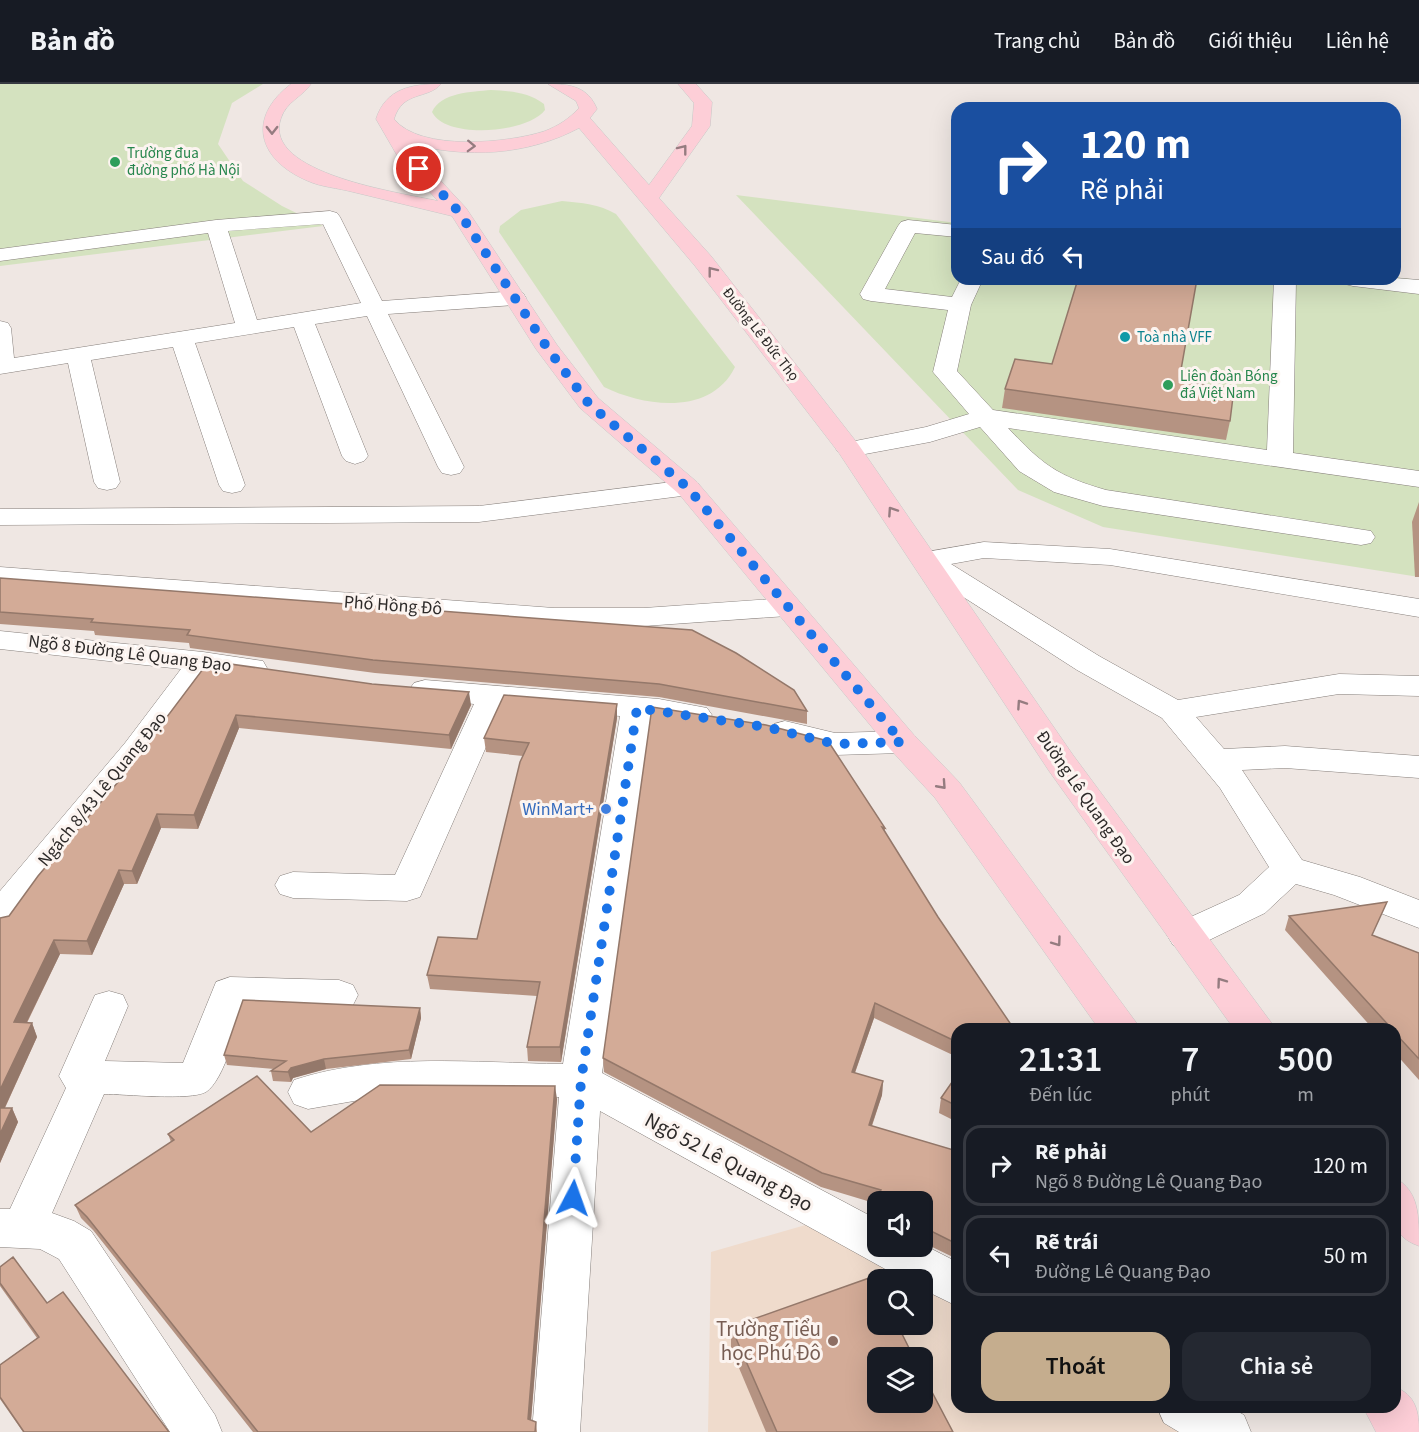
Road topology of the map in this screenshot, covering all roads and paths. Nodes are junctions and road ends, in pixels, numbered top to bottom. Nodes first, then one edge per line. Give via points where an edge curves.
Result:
1 (302, 84) edge
2 (432, 84) edge
3 (557, 84) edge
4 (687, 84) edge
5 (405, 90) edge
6 (585, 100) edge
7 (394, 130) junction
8 (650, 197) junction
9 (459, 212) junction
10 (216, 226) junction
11 (951, 230) edge
12 (0, 255) edge
13 (969, 285) edge
14 (1285, 285) edge
15 (1401, 285) edge
16 (1419, 287) edge
17 (515, 298) junction
18 (960, 305) junction
19 (373, 308) junction
20 (302, 319) junction
21 (0, 328) edge
22 (248, 328) junction
23 (182, 338) junction
24 (78, 355) junction
25 (2, 367) edge
26 (986, 417) junction
27 (849, 449) junction
28 (355, 456) dead end
29 (1280, 459) junction
30 (452, 468) dead end
31 (1419, 479) edge
32 (107, 482) dead end
33 (232, 485) dead end
34 (688, 488) junction
35 (0, 517) edge
36 (1360, 537) dead end
37 (925, 560) junction
38 (0, 576) edge
39 (787, 607) junction
40 (1419, 608) edge
41 (0, 640) edge
42 (203, 661) junction
43 (284, 672) edge
44 (1419, 686) edge
45 (398, 687) edge
46 (493, 696) junction
47 (637, 708) junction
48 (1173, 711) junction
49 (723, 720) edge
50 (756, 725) edge
51 (902, 742) junction
52 (1217, 760) junction
53 (1419, 767) edge
54 (1289, 869) junction
55 (293, 885) dead end
56 (1, 915) edge
57 (1419, 915) edge
58 (1186, 935) junction
59 (339, 995) dead end
60 (109, 1006) dead end
61 (1116, 1023) edge
62 (1252, 1023) edge
63 (91, 1077) junction
64 (581, 1081) junction
65 (308, 1092) dead end
66 (12, 1228) edge
67 (867, 1236) edge
68 (905, 1257) edge
69 (951, 1283) edge
70 (1192, 1413) edge
71 (1391, 1413) edge
72 (198, 1432) edge
73 (556, 1432) edge
74 (1227, 1432) edge
75 (1404, 1432) edge

1 -> 9 main road via 281,100 271,121 272,142 289,162 315,177
2 - 5 main road
3 - 6 main road
8 -> 4 main road via 701,126 703,102
5 - 7 main road via 387,107 385,119
7 -> 6 main road via 441,145 497,146 541,140 566,131
6 - 8 main road, Đường Lê Đức Thọ
7 - 9 main road via 405,153
27 -> 8 main road, Đường Lê Đức Thọ
9 - 17 main road
10 - 12 street
10 - 19 street via 330,217
10 - 22 street
11 - 18 street via 908,226 871,294
13 - 18 street
14 - 29 street
15 - 16 street
17 - 19 street
17 - 34 main road via 589,404
18 - 26 street via 945,372
19 - 20 street
19 - 30 street
20 - 22 street
20 - 28 street
21 - 25 street
22 - 23 street
23 - 24 street
23 - 33 street
24 - 25 street
24 - 32 street
26 - 27 street via 930,434
26 - 29 street
26 - 36 street via 1029,465 1063,486 1103,498
37 -> 27 main road, Đường Lê Đức Thọ
29 - 31 street
34 - 35 street via 479,514
34 - 39 main road
37 - 40 street via 984,550 1110,557
37 - 48 street via 1088,663
58 -> 37 main road, Đường Lê Quang Đạo via 1061,763
38 - 39 street, Phố Hồng Đô via 554,617 644,617
39 - 51 main road
41 - 42 street, Ngõ 8 Đường Lê Quang Đạo
42 - 43 street, Ngõ 8 Đường Lê Quang Đạo
42 - 56 street, Ngách 8/43 Lê Quang Đạo via 137,751
44 - 48 street via 1339,684
45 - 46 street
46 - 47 street
46 - 55 street via 407,888
47 - 49 street
47 - 64 street
48 - 52 street
50 - 51 street via 835,744
51 -> 61 main road via 947,790
52 - 53 street via 1285,757
52 - 54 street
54 - 57 street via 1347,886
54 - 58 street via 1252,904
62 -> 58 main road, Đường Lê Quang Đạo
59 - 63 street via 234,980 201,1071 192,1080
60 - 63 street via 79,1076
63 - 66 street
64 - 65 street via 394,1078
64 - 67 street, Ngõ 52 Lê Quang Đạo
64 - 73 street
66 - 72 street via 66,1237 75,1245
68 - 69 street
70 - 74 street
71 - 75 main road

